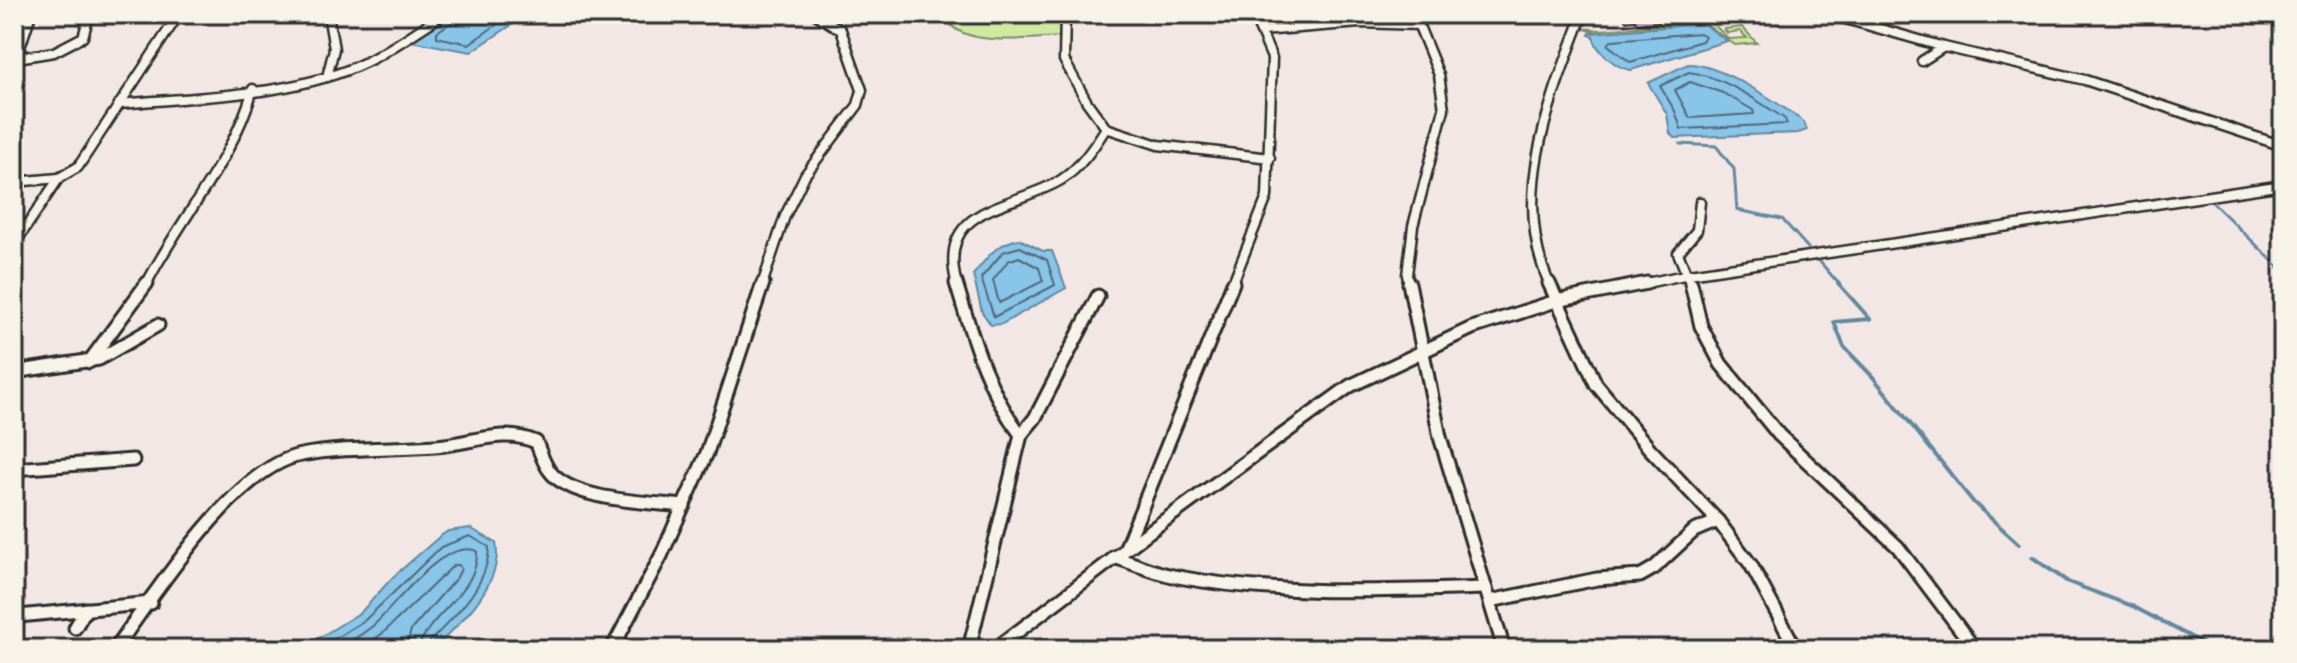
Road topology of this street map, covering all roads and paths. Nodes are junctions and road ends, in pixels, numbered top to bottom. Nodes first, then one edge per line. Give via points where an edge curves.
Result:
1 (31, 14) edge
2 (99, 14) edge
3 (179, 14) edge
4 (328, 14) edge
5 (444, 14) edge
6 (815, 14) edge
7 (1065, 14) edge
8 (1253, 14) edge
9 (1414, 14) edge
10 (1583, 14) edge
11 (1828, 14) edge
12 (1419, 25) junction
13 (1262, 31) junction
14 (1944, 47) junction
15 (1922, 61) dead end
16 (16, 62) edge
17 (327, 77) junction
18 (253, 89) junction
19 (119, 104) junction
20 (1106, 128) junction
21 (2283, 146) edge
22 (1270, 158) junction
23 (59, 178) junction
24 (14, 182) edge
25 (2283, 185) edge
26 (1700, 202) dead end
27 (14, 245) edge
28 (1689, 274) junction
29 (1098, 296) dead end
30 (1556, 301) junction
31 (158, 325) dead end
32 (1422, 350) junction
33 (89, 362) junction
34 (14, 372) edge
35 (1021, 435) junction
36 (133, 460) dead end
37 (14, 469) edge
38 (684, 506) junction
39 (1718, 521) junction
40 (1120, 553) junction
41 (1488, 594) junction
42 (151, 603) junction
43 (86, 609) junction
44 (19, 616) dead end
45 (75, 628) dead end
46 (1791, 648) edge
47 (115, 649) edge
48 (612, 649) edge
49 (969, 649) edge
50 (995, 649) edge
51 (1504, 649) edge
52 (1975, 649) edge

1 - 16 street
2 - 16 street via 89,16 83,37
3 - 19 street
4 - 17 street via 334,49
5 - 17 street via 366,62
6 - 38 street via 841,30 862,90 858,105 805,175 785,216 707,453
7 - 20 street via 1064,60
8 - 13 street
9 - 12 street
10 - 30 street via 1547,110 1532,208 1534,237
11 - 14 street
12 - 13 street via 1360,23
12 - 32 street via 1439,75 1444,109 1413,226 1407,275
13 - 22 street via 1272,58
14 - 15 street
14 - 21 street via 2085,80
17 - 18 street
18 - 19 street
18 - 33 street via 211,180 164,249 140,296
19 - 23 street via 78,167
20 - 22 street via 1158,145
20 - 35 street via 1061,179 988,210 954,237 951,257 986,376 997,403
22 - 40 street via 1267,197
23 - 24 street
23 - 27 street
25 - 28 street
26 - 28 street via 1700,227 1678,253
28 - 30 street
28 - 52 street via 1701,326 1721,364 1779,435 1898,547
29 - 35 street via 1035,418
30 - 32 street
30 - 39 street via 1596,384
31 - 33 street
32 - 40 street via 1350,386
32 - 41 street via 1440,437
33 - 34 street
35 - 49 street
36 - 37 street
38 - 42 street via 566,486 549,471 536,442 523,436 300,455 269,467 213,519
38 - 48 street
39 - 41 street via 1689,532 1638,577 1611,577 1518,599
39 - 46 street via 1751,565
40 - 41 street via 1169,575 1221,584
40 - 50 street
41 - 51 street
42 - 43 street
42 - 47 street
43 - 44 street
43 - 45 street

